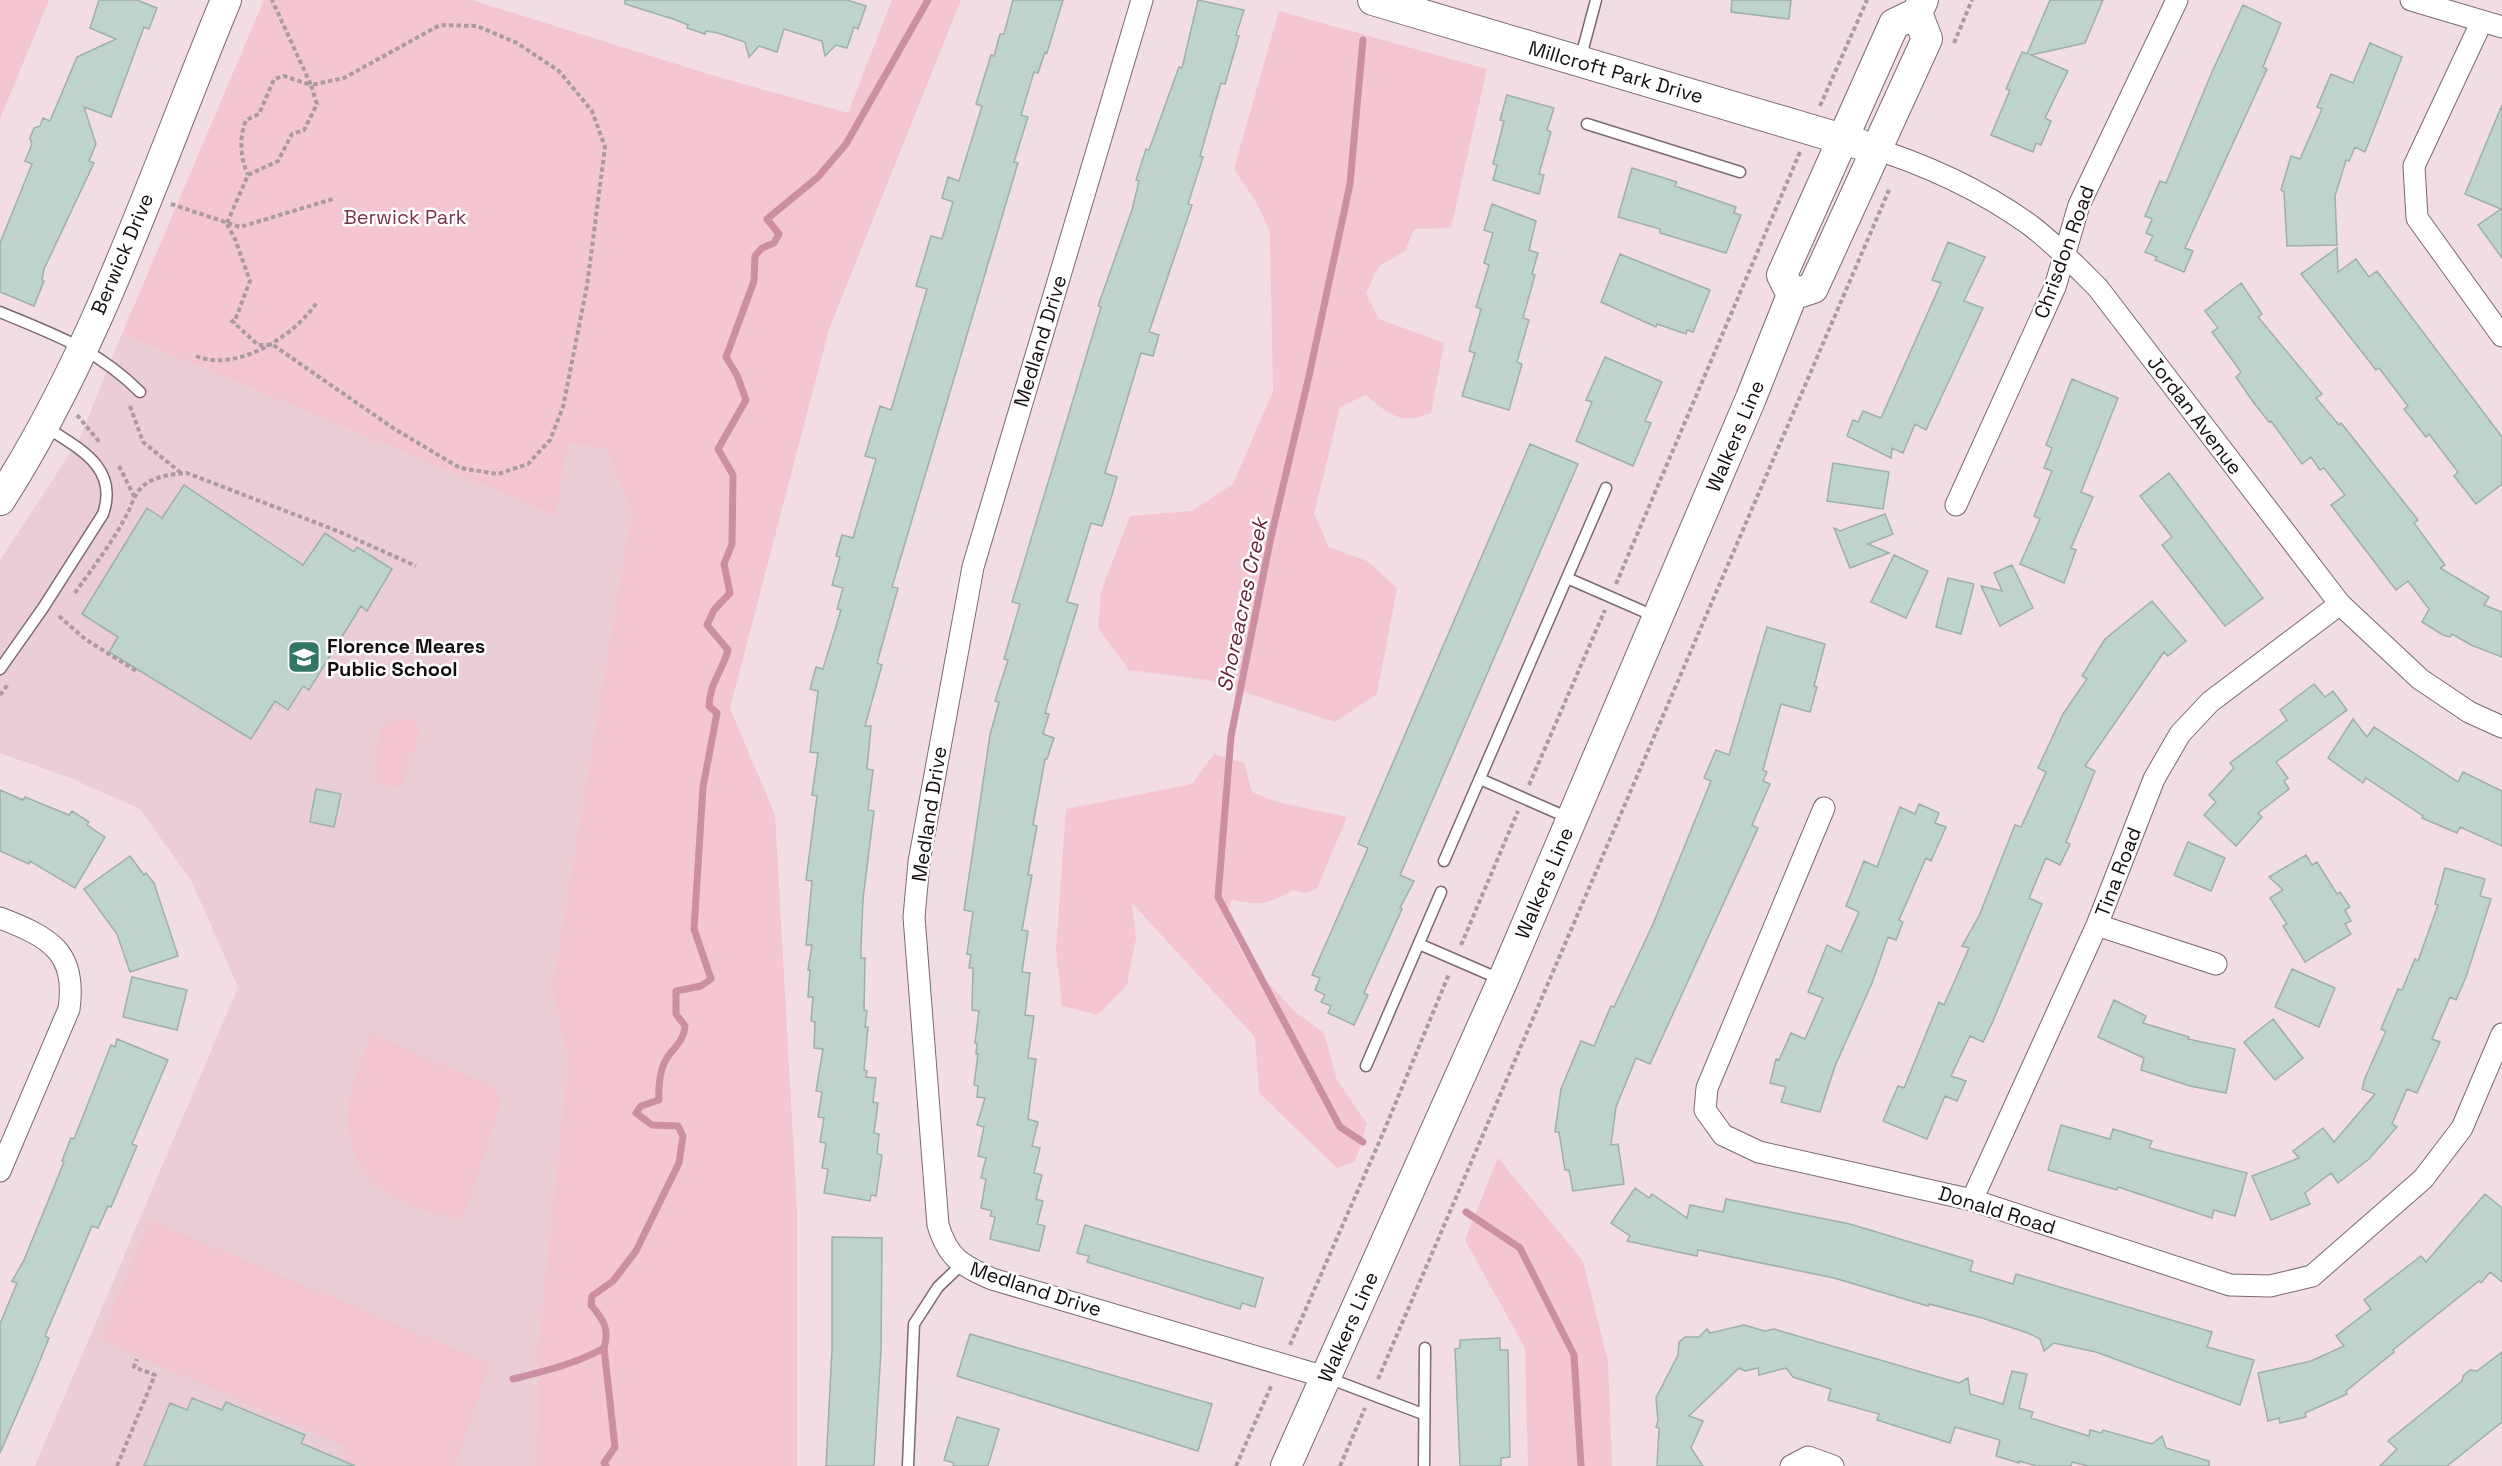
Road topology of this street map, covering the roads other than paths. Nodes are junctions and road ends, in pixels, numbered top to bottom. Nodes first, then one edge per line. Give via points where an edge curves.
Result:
1 (226, 0) edge
2 (1142, 0) edge
3 (1373, 0) edge
4 (1596, 0) edge
5 (2176, 0) edge
6 (2412, 0) edge
7 (1920, 7) edge
8 (2492, 24) edge
9 (1580, 60) junction
10 (1587, 124) dead end
11 (1870, 147) junction
12 (1740, 172) dead end
13 (2065, 254) junction
14 (0, 312) edge
15 (2502, 336) edge
16 (82, 346) junction
17 (140, 392) dead end
18 (43, 425) junction
19 (1606, 488) dead end
20 (0, 500) edge
21 (1956, 505) dead end
22 (1567, 578) junction
23 (2340, 604) junction
24 (1658, 618) junction
25 (0, 669) edge
26 (2502, 727) edge
27 (1480, 779) junction
28 (1824, 808) dead end
29 (1571, 819) junction
30 (1444, 861) dead end
31 (1441, 892) dead end
32 (0, 918) edge
33 (2097, 925) junction
34 (1419, 944) junction
35 (2216, 964) dead end
36 (1503, 980) junction
37 (2502, 1034) edge
38 (1366, 1066) dead end
39 (0, 1171) edge
40 (1972, 1200) junction
41 (961, 1265) junction
42 (1425, 1348) dead end
43 (1325, 1377) junction
44 (1423, 1414) junction
45 (908, 1466) edge
46 (1286, 1466) edge
47 (1424, 1466) edge
48 (1791, 1466) edge
49 (1833, 1466) edge

1 - 16 main road, Berwick Drive
2 - 41 street, Medland Drive via 973,567 919,862 914,917 938,1225 944,1246
3 - 9 main road, Millcroft Park Drive
4 - 9 lane
5 - 13 street, Chrisdon Road via 2079,205
6 - 8 street
7 - 11 main road, Walkers Line via 1894,24
8 - 15 street via 2414,166 2417,218
9 - 11 main road, Millcroft Park Drive
10 - 12 lane
11 - 13 street, Jordan Avenue via 1951,178 2029,225
11 - 24 main road, Walkers Line via 1813,288 1792,295
13 - 21 street, Chrisdon Road via 2055,287
13 - 23 street, Jordan Avenue via 2098,288
14 - 16 lane
16 - 17 lane via 111,365
16 - 18 main road, Berwick Drive
18 - 20 main road, Berwick Drive
18 - 25 lane via 80,449 101,470 108,499 103,514
19 - 22 lane
22 - 24 lane
22 - 27 lane
23 - 26 street, Jordan Avenue via 2420,679 2469,712
23 - 33 street, Tina Road via 2211,702 2180,735 2154,779
24 - 29 main road, Walkers Line
27 - 29 lane
27 - 30 lane
28 - 40 street, Donald Road via 1707,1088 1705,1110 1723,1135 1759,1152
29 - 36 main road, Walkers Line
31 - 34 lane
32 - 39 street via 52,942 65,962 72,985 69,1009
33 - 35 street
33 - 40 street, Tina Road
34 - 36 lane
34 - 38 lane
36 - 43 main road, Walkers Line
37 - 40 street, Donald Road via 2462,1128 2423,1179 2312,1276 2270,1286 2230,1285
41 - 43 street, Medland Drive via 992,1279
41 - 45 lane via 938,1287 914,1324
42 - 44 lane
43 - 44 lane
43 - 46 main road, Walkers Line
44 - 47 lane
48 - 49 street via 1808,1457

